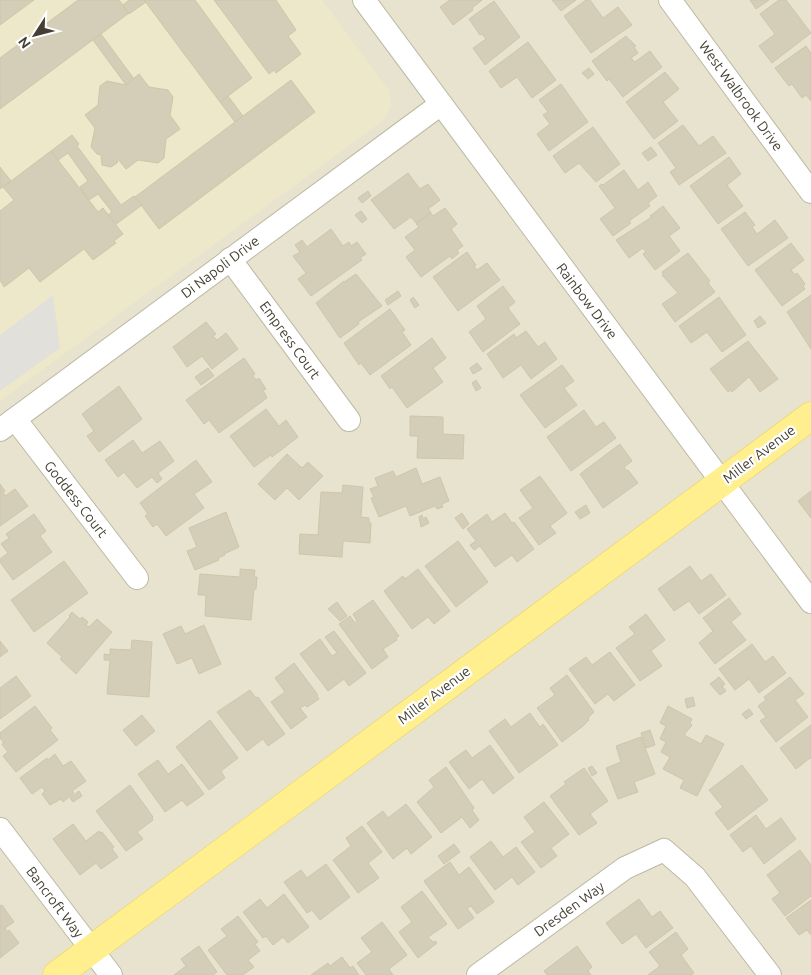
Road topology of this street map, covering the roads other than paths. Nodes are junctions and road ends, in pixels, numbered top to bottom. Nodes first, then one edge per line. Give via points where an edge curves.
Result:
1 (364, 0) edge
2 (670, 0) edge
3 (441, 104) junction
4 (811, 192) edge
5 (230, 259) junction
6 (811, 416) edge
7 (350, 420) dead end
8 (7, 425) edge
9 (722, 482) junction
10 (138, 578) dead end
11 (811, 602) edge
12 (0, 829) edge
13 (91, 950) junction
14 (57, 975) edge
15 (111, 975) edge
16 (478, 975) edge
17 (770, 975) edge

1 - 3 street, Rainbow Drive
2 - 4 street, West Walbrook Drive
3 - 5 street, Di Napoli Drive
3 - 9 street, Rainbow Drive
5 - 7 street, Empress Court
5 - 8 street, Di Napoli Drive
6 - 9 main road, Miller Avenue
8 - 10 street, Goddess Court
9 - 11 street, Rainbow Drive
9 - 13 main road, Miller Avenue
12 - 13 street, Bancroft Way
13 - 14 main road, Miller Avenue
13 - 15 street, Bancroft Way
16 - 17 street, Dresden Way via 625,868 664,850 695,877

